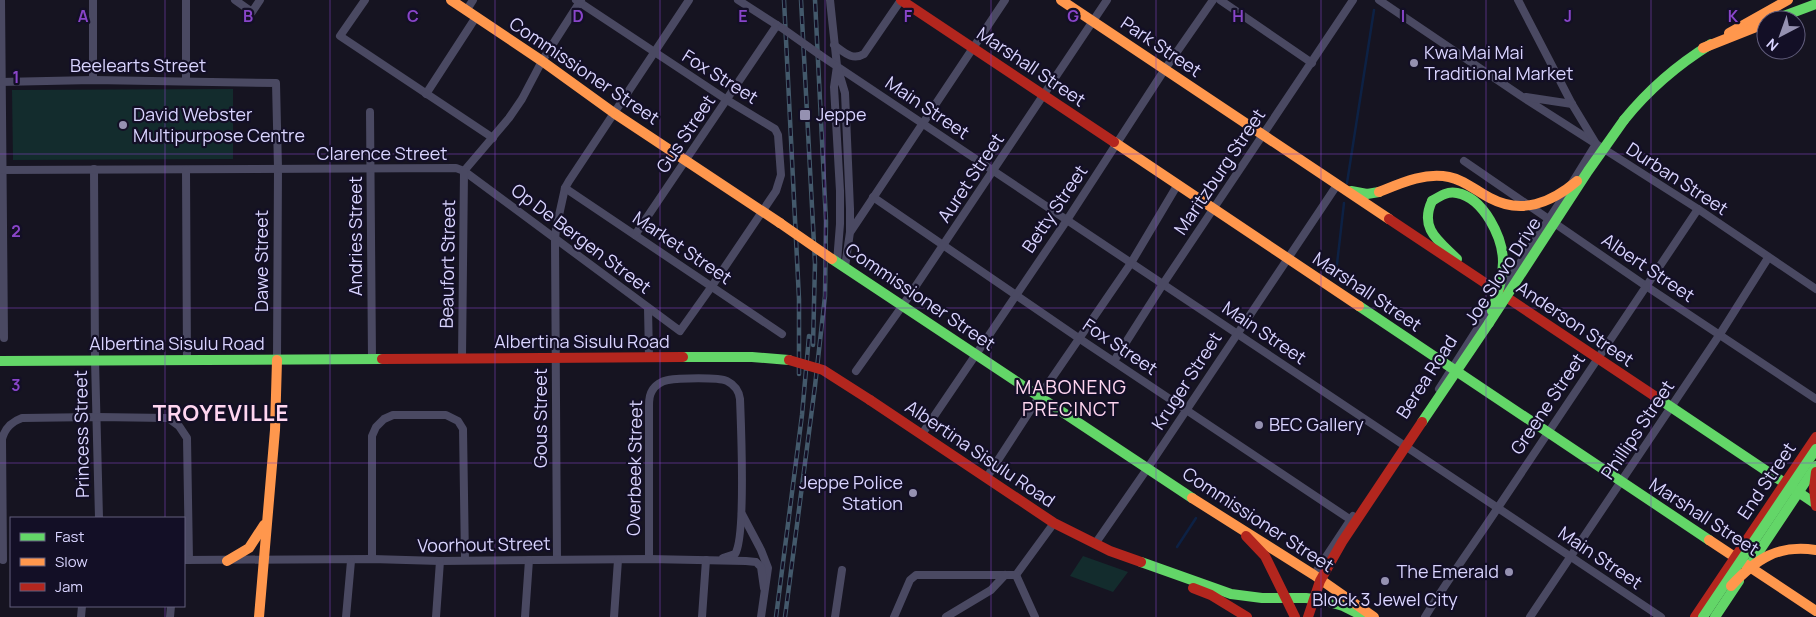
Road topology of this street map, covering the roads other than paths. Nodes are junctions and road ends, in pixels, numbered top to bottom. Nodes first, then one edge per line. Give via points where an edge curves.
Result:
1 (1, 0) edge
2 (93, 0) edge
3 (186, 0) edge
4 (235, 0) edge
5 (260, 0) edge
6 (365, 0) edge
7 (450, 0) edge
8 (473, 0) edge
9 (689, 0) edge
10 (738, 0) edge
11 (830, 0) edge
12 (901, 0) edge
13 (1005, 0) edge
14 (1062, 0) edge
15 (1107, 0) edge
16 (1213, 0) edge
17 (1220, 0) edge
18 (1353, 0) edge
19 (1379, 0) edge
20 (1518, 0) edge
21 (1788, 0) edge
22 (578, 1) edge
23 (1816, 4) edge
24 (1800, 10) edge
25 (466, 11) junction
26 (476, 17) junction
27 (1093, 21) junction
28 (779, 27) junction
29 (1756, 27) edge
30 (834, 46) junction
31 (973, 48) junction
32 (1703, 48) junction
33 (654, 52) junction
34 (542, 61) junction
35 (1312, 63) junction
36 (834, 64) junction
37 (1165, 69) junction
38 (93, 80) junction
39 (186, 81) junction
40 (1, 82) edge
41 (276, 83) joint
42 (426, 94) junction
43 (1044, 95) junction
44 (1521, 96) junction
45 (727, 100) junction
46 (1217, 104) joint
47 (1572, 104) junction
48 (370, 112) dead end
49 (614, 113) junction
50 (924, 123) junction
51 (1262, 135) junction
52 (493, 138) junction
53 (1116, 143) junction
54 (1596, 144) junction
55 (686, 160) junction
56 (1464, 161) dead end
57 (278, 168) junction
58 (94, 169) junction
59 (371, 169) junction
60 (1, 170) edge
61 (186, 170) junction
62 (464, 171) junction
63 (994, 171) junction
64 (1588, 171) junction
65 (1178, 184) junction
66 (1339, 187) junction
67 (565, 188) junction
68 (873, 197) junction
69 (1214, 208) junction
70 (1698, 209) junction
71 (763, 212) junction
72 (1067, 220) junction
73 (1549, 220) junction
74 (850, 232) junction
75 (635, 235) junction
76 (555, 239) junction
77 (944, 245) junction
78 (1768, 258) junction
79 (1288, 259) junction
80 (838, 262) junction
81 (1131, 263) junction
82 (1470, 273) junction
83 (1163, 284) junction
84 (712, 286) junction
85 (1646, 286) junction
86 (1816, 289) edge
87 (1500, 294) junction
88 (1016, 295) junction
89 (903, 306) junction
90 (648, 308) junction
91 (1489, 322) junction
92 (1236, 333) junction
93 (782, 334) dead end
94 (1720, 334) junction
95 (4, 338) dead end
96 (1080, 338) junction
97 (975, 354) junction
98 (649, 357) junction
99 (462, 358) junction
100 (1597, 358) junction
101 (372, 359) junction
102 (556, 359) junction
103 (95, 360) junction
104 (187, 360) junction
105 (278, 360) junction
106 (0, 361) edge
107 (1114, 361) junction
108 (1452, 368) junction
109 (856, 371) dead end
110 (1039, 397) junction
111 (1816, 399) edge
112 (1670, 407) junction
113 (1187, 409) junction
114 (98, 417) junction
115 (1547, 432) junction
116 (922, 434) junction
117 (1816, 437) edge
118 (1403, 445) junction
119 (1816, 448) edge
120 (1816, 466) edge
121 (1147, 469) junction
122 (1816, 472) edge
123 (987, 477) junction
124 (1621, 482) junction
125 (1785, 483) junction
126 (1798, 492) junction
127 (1816, 505) edge
128 (1498, 508) junction
129 (741, 513) junction
130 (99, 517) edge
131 (267, 520) junction
132 (1351, 520) junction
133 (1054, 522) junction
134 (1235, 525) junction
135 (1095, 544) junction
136 (1816, 550) edge
137 (1110, 551) junction
138 (1570, 556) junction
139 (1736, 557) junction
140 (372, 559) junction
141 (558, 559) junction
142 (650, 559) junction
143 (5, 560) edge
144 (186, 560) edge
145 (263, 560) junction
146 (465, 560) junction
147 (529, 560) junction
148 (618, 560) junction
149 (710, 560) junction
150 (227, 561) junction
151 (351, 561) junction
152 (440, 561) junction
153 (1749, 566) junction
154 (842, 570) dead end
155 (1005, 575) junction
156 (1314, 575) junction
157 (1016, 576) junction
158 (764, 588) junction
159 (1286, 598) junction
160 (1816, 611) edge
161 (259, 617) edge
162 (346, 617) edge
163 (436, 617) edge
164 (525, 617) edge
165 (614, 617) edge
166 (702, 617) edge
167 (761, 617) edge
168 (835, 617) edge
169 (894, 617) edge
170 (946, 617) edge
171 (1035, 617) edge
172 (1248, 617) edge
173 (1295, 617) edge
174 (1308, 617) edge
175 (1365, 617) edge
176 (1374, 617) edge
177 (1425, 617) edge
178 (1530, 617) edge
179 (1661, 617) edge
180 (1695, 617) edge
181 (1703, 617) edge
182 (1715, 617) edge

1 - 40 street
2 - 38 street
3 - 39 street
4 - 5 street via 252,12
6 - 42 street via 340,36
7 - 25 main road, Commissioner Street
8 - 25 street
9 - 33 street
10 - 28 street
11 - 30 street
12 - 30 street via 864,54 850,56
12 - 31 main road, Marshall Street
13 - 31 street
14 - 27 main road, Park Street
15 - 27 street, Auret Street
16 - 37 street, Betty Street
17 - 35 street
18 - 35 street, Maritzburg Street
19 - 44 street, Durban Street
20 - 47 street
21 - 32 main road, Joe Slovo Drive
22 - 33 street, Fox Street
22 - 34 street
23 - 24 main road
25 - 26 main road, Commissioner Street
26 - 34 main road, Commissioner Street
26 - 42 street
27 - 37 main road, Park Street
27 - 43 street, Auret Street
28 - 36 street, bridge
28 - 45 street, Gus Street
29 - 32 main road
30 - 36 street
31 - 43 main road, Marshall Street
31 - 50 street
32 - 64 main road, Joe Slovo Drive, bridge via 1663,78 1636,104
33 - 45 street, Fox Street
33 - 49 street
34 - 49 main road, Commissioner Street
34 - 52 street via 522,99
35 - 51 street, Maritzburg Street
36 - 50 street, Main Street
36 - 74 street via 845,94
36 - 80 street via 840,224
37 - 46 main road, Park Street
37 - 53 street, Betty Street
38 - 39 street, Beelearts Street
38 - 40 street, Beelearts Street
39 - 41 street, Beelearts Street
40 - 60 street
41 - 57 street, Dawe Street
42 - 52 street
43 - 53 main road, Marshall Street
43 - 63 street, Auret Street
44 - 47 street, Durban Street
44 - 54 street, Durban Street
45 - 55 street, Gus Street
45 - 71 street, Fox Street via 775,129 778,135 781,175
46 - 51 main road, Anderson Street
47 - 54 street
48 - 59 street, Andries Street
49 - 55 main road, Commissioner Street
49 - 67 street
50 - 63 street, Main Street
50 - 68 street
51 - 66 main road, Anderson Street
51 - 69 street, Maritzburg Street
52 - 62 street
53 - 65 main road, Marshall Street
53 - 72 street, Betty Street
54 - 70 street, Durban Street
54 - 73 street, Berea Road
55 - 71 main road, Commissioner Street
55 - 75 street, Gus Street
56 - 73 street, Albert Street
57 - 59 street, Clarence Street
57 - 61 street, Clarence Street
57 - 105 street, Dawe Street
58 - 60 street, Clarence Street
58 - 61 street, Clarence Street
58 - 103 street, Princess Street
59 - 62 street, Clarence Street via 456,168
59 - 101 street, Andries Street
60 - 95 street
61 - 104 street
62 - 76 street, Op De Bergen Street
62 - 99 street, Beaufort Street
63 - 72 street, Main Street
63 - 77 street, Auret Street
64 - 66 main road, bridge via 1559,196 1530,207 1501,203 1468,184 1439,175 1362,194
64 - 91 main road, Joe Slovo Drive, bridge
65 - 69 main road, Marshall Street
65 - 81 street
66 - 79 street, Kruger Street
66 - 82 main road, Anderson Street
67 - 75 street, Market Street
67 - 76 street, Gous Street
68 - 74 street
68 - 77 street, Fox Street
69 - 79 main road, Marshall Street
69 - 83 street, Maritzburg Street
70 - 78 street, Durban Street
70 - 85 street, Greene Street
71 - 80 main road, Commissioner Street, bridge
71 - 84 street
72 - 81 street, Main Street
72 - 88 street, Betty Street
73 - 85 street, Albert Street
73 - 87 street, Berea Road
74 - 80 street
75 - 84 street, Market Street
76 - 90 street, Op De Bergen Street
76 - 102 street, Gous Street
77 - 88 street, Fox Street
77 - 89 street, Auret Street
78 - 86 street, Durban Street
78 - 94 street, Phillips Street
79 - 92 street, Kruger Street
79 - 108 main road, Marshall Street
80 - 89 main road, Commissioner Street
81 - 83 street, Main Street
81 - 96 street
82 - 87 main road, Anderson Street
82 - 91 main road, bridge via 1427,226 1426,213 1432,201 1442,194 1465,196 1483,209 1497,230 1503,253 1502,278
83 - 92 street, Main Street
83 - 107 street, Maritzburg Street
84 - 90 street, Op De Bergen Street via 680,331
84 - 93 street, Market Street
85 - 94 street, Albert Street
85 - 100 street, Greene Street
87 - 100 main road, Anderson Street
87 - 108 street, Berea Road
88 - 96 street, Fox Street
88 - 97 street, Betty Street
89 - 97 main road, Commissioner Street
89 - 109 street, Auret Street
90 - 98 street
91 - 174 main road, Joe Slovo Drive, bridge via 1342,542 1320,581
92 - 113 street, Kruger Street
92 - 118 street, Main Street
94 - 111 street, Albert Street
94 - 112 street, Phillips Street
96 - 107 street, Fox Street
96 - 110 street
97 - 110 main road, Commissioner Street
97 - 116 street, Betty Street
98 - 102 main road, Albertina Sisulu Road
98 - 116 main road, Albertina Sisulu Road, bridge via 789,360 822,370
99 - 101 main road, Albertina Sisulu Road
99 - 102 main road, Albertina Sisulu Road
100 - 112 main road, Anderson Street
100 - 115 street, Greene Street
101 - 105 main road, Albertina Sisulu Road
102 - 141 street, Gous Street
103 - 104 main road, Albertina Sisulu Road
103 - 106 main road, Albertina Sisulu Road
103 - 114 street, Princess Street
104 - 105 main road, Albertina Sisulu Road
105 - 131 main road, Dawe Street
107 - 113 street, Fox Street
108 - 115 main road, Marshall Street
108 - 118 street, Berea Road
110 - 121 main road, Commissioner Street
110 - 123 street
112 - 124 street, Phillips Street
112 - 125 main road, Anderson Street
113 - 121 street, Kruger Street
113 - 132 street, Fox Street
114 - 130 street, Princess Street
114 - 143 street via 22,418 5,430 2,439
114 - 144 street via 168,418 184,432 187,438
115 - 124 main road, Marshall Street
115 - 128 street, Greene Street
116 - 123 main road, Albertina Sisulu Road
117 - 125 main road, End Street
118 - 128 street, Main Street
118 - 132 street, Berea Road
119 - 181 main road, bridge
120 - 126 main road, End Street
121 - 134 main road, Commissioner Street
121 - 135 street, Kruger Street
122 - 127 main road, bridge
123 - 133 main road, Albertina Sisulu Road
124 - 138 street, Phillips Street
124 - 139 main road, Marshall Street
125 - 126 main road, Anderson Street
125 - 139 main road, End Street
126 - 127 main road, Anderson Street
126 - 153 main road, End Street
128 - 138 street, Main Street
128 - 177 street, Greene Street
129 - 142 street, Overbeek Street via 739,393 727,380 716,378 660,383 652,391 648,406
129 - 149 street via 737,551 731,556
129 - 158 street via 767,562
131 - 145 main road, Dawe Street
131 - 150 main road via 249,548
132 - 156 street, Berea Road
133 - 135 main road, Albertina Sisulu Road
133 - 157 street
134 - 156 main road, Commissioner Street
134 - 159 main road via 1265,556
135 - 137 main road, Albertina Sisulu Road
136 - 181 main road, bridge via 1786,549 1757,560
137 - 159 main road, Albertina Sisulu Road via 1231,594
137 - 172 main road, Albertina Sisulu Road via 1133,566 1211,595
138 - 178 street, Phillips Street
138 - 179 street, Main Street
139 - 153 main road, Marshall Street
139 - 180 main road, End Street
140 - 146 street via 372,436 380,422 392,415 446,415 455,418 463,430
140 - 151 street, Voorhout Street
140 - 152 street, Voorhout Street
141 - 147 street, Voorhout Street
141 - 148 street, Voorhout Street
142 - 148 street, Voorhout Street
142 - 149 street, Voorhout Street
144 - 150 street, Voorhout Street
145 - 150 street, Voorhout Street
145 - 151 street, Voorhout Street
145 - 161 main road, Dawe Street
146 - 147 street, Voorhout Street
146 - 152 street, Voorhout Street
147 - 164 street
148 - 165 street
149 - 158 street, Voorhout Street via 756,562 761,567
149 - 166 street
151 - 162 street
152 - 163 street
153 - 160 main road, Marshall Street
153 - 182 main road, End Street
154 - 168 street
155 - 157 street
155 - 169 street via 916,575 910,580
155 - 170 street via 991,590
156 - 176 main road, Commissioner Street
157 - 171 street
158 - 167 street
159 - 173 main road
159 - 175 main road, Albertina Sisulu Road via 1330,602

